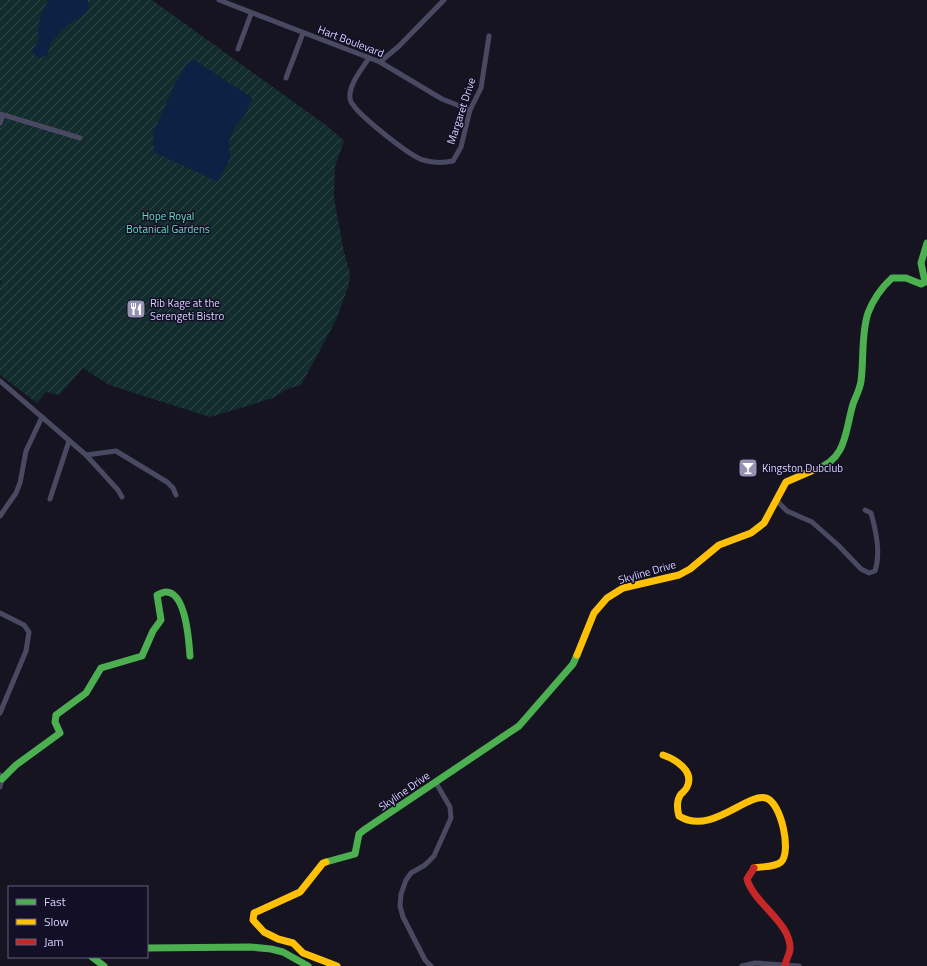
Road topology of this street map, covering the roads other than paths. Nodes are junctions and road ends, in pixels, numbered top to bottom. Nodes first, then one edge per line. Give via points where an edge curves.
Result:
1 (219, 0) edge
2 (444, 0) edge
3 (252, 14) junction
4 (304, 33) junction
5 (489, 36) dead end
6 (238, 49) dead end
7 (369, 58) junction
8 (380, 62) junction
9 (286, 78) dead end
10 (470, 110) junction
11 (1, 114) edge
12 (0, 123) edge
13 (80, 138) dead end
14 (927, 243) edge
15 (0, 381) edge
16 (42, 417) junction
17 (69, 441) junction
18 (86, 455) junction
19 (176, 495) dead end
20 (122, 497) dead end
21 (50, 499) dead end
22 (776, 500) junction
23 (865, 510) dead end
24 (0, 516) edge
25 (0, 613) edge
26 (190, 656) dead end
27 (0, 713) edge
28 (663, 755) dead end
29 (1, 780) edge
30 (436, 782) junction
31 (148, 948) edge
32 (93, 958) edge
33 (785, 965) edge
34 (104, 966) edge
35 (308, 966) edge
36 (338, 966) edge
37 (431, 966) edge
38 (742, 966) edge
39 (799, 966) edge

1 - 3 street, Hart Boulevard
2 - 8 street
3 - 4 street, Hart Boulevard
3 - 6 street
4 - 7 street, Hart Boulevard
4 - 9 street
5 - 10 street, Margaret Drive via 481,88
7 - 8 street, Hart Boulevard
7 - 10 street, Margaret Drive via 351,89 350,102 372,124 421,160 440,163 453,161 461,147
8 - 10 street, Hart Boulevard via 442,99
11 - 12 street
11 - 13 street
14 - 22 street, Skyline Drive via 921,265 925,282 921,284 906,278 892,278 882,287 868,314 861,382 846,436 838,454 826,466 786,482
15 - 16 street
16 - 17 street
16 - 24 street via 26,451 16,493
17 - 18 street
17 - 21 street
18 - 19 street via 116,451 167,482
18 - 20 street
22 - 23 street via 787,511 812,522 861,569 869,573 875,571 879,559 874,522 871,513
22 - 30 street, Skyline Drive via 764,523 751,533 719,545 690,569 666,579 623,588 607,598 594,613 573,664 519,726
25 - 27 street via 24,625 29,632 26,651
26 - 29 street via 184,612 173,595 167,591 161,592 156,595 161,620 142,656 101,668 86,693 56,715 55,722 60,733 16,765
28 - 33 street via 680,764 688,775 686,790 681,794 678,803 679,816 683,820 697,821 727,813 761,798 773,802 778,810 786,844 786,856 776,865 752,869 747,878 752,896 769,910 784,929 790,945 789,958
30 - 36 street, Skyline Drive via 359,834 355,854 323,863 300,892 254,913 253,920 264,932 293,943 303,954
30 - 37 street via 450,807 451,818 434,856 411,873 406,880 400,906 425,960
31 - 35 street via 222,946 276,950
32 - 34 street
33 - 38 street
33 - 39 street

